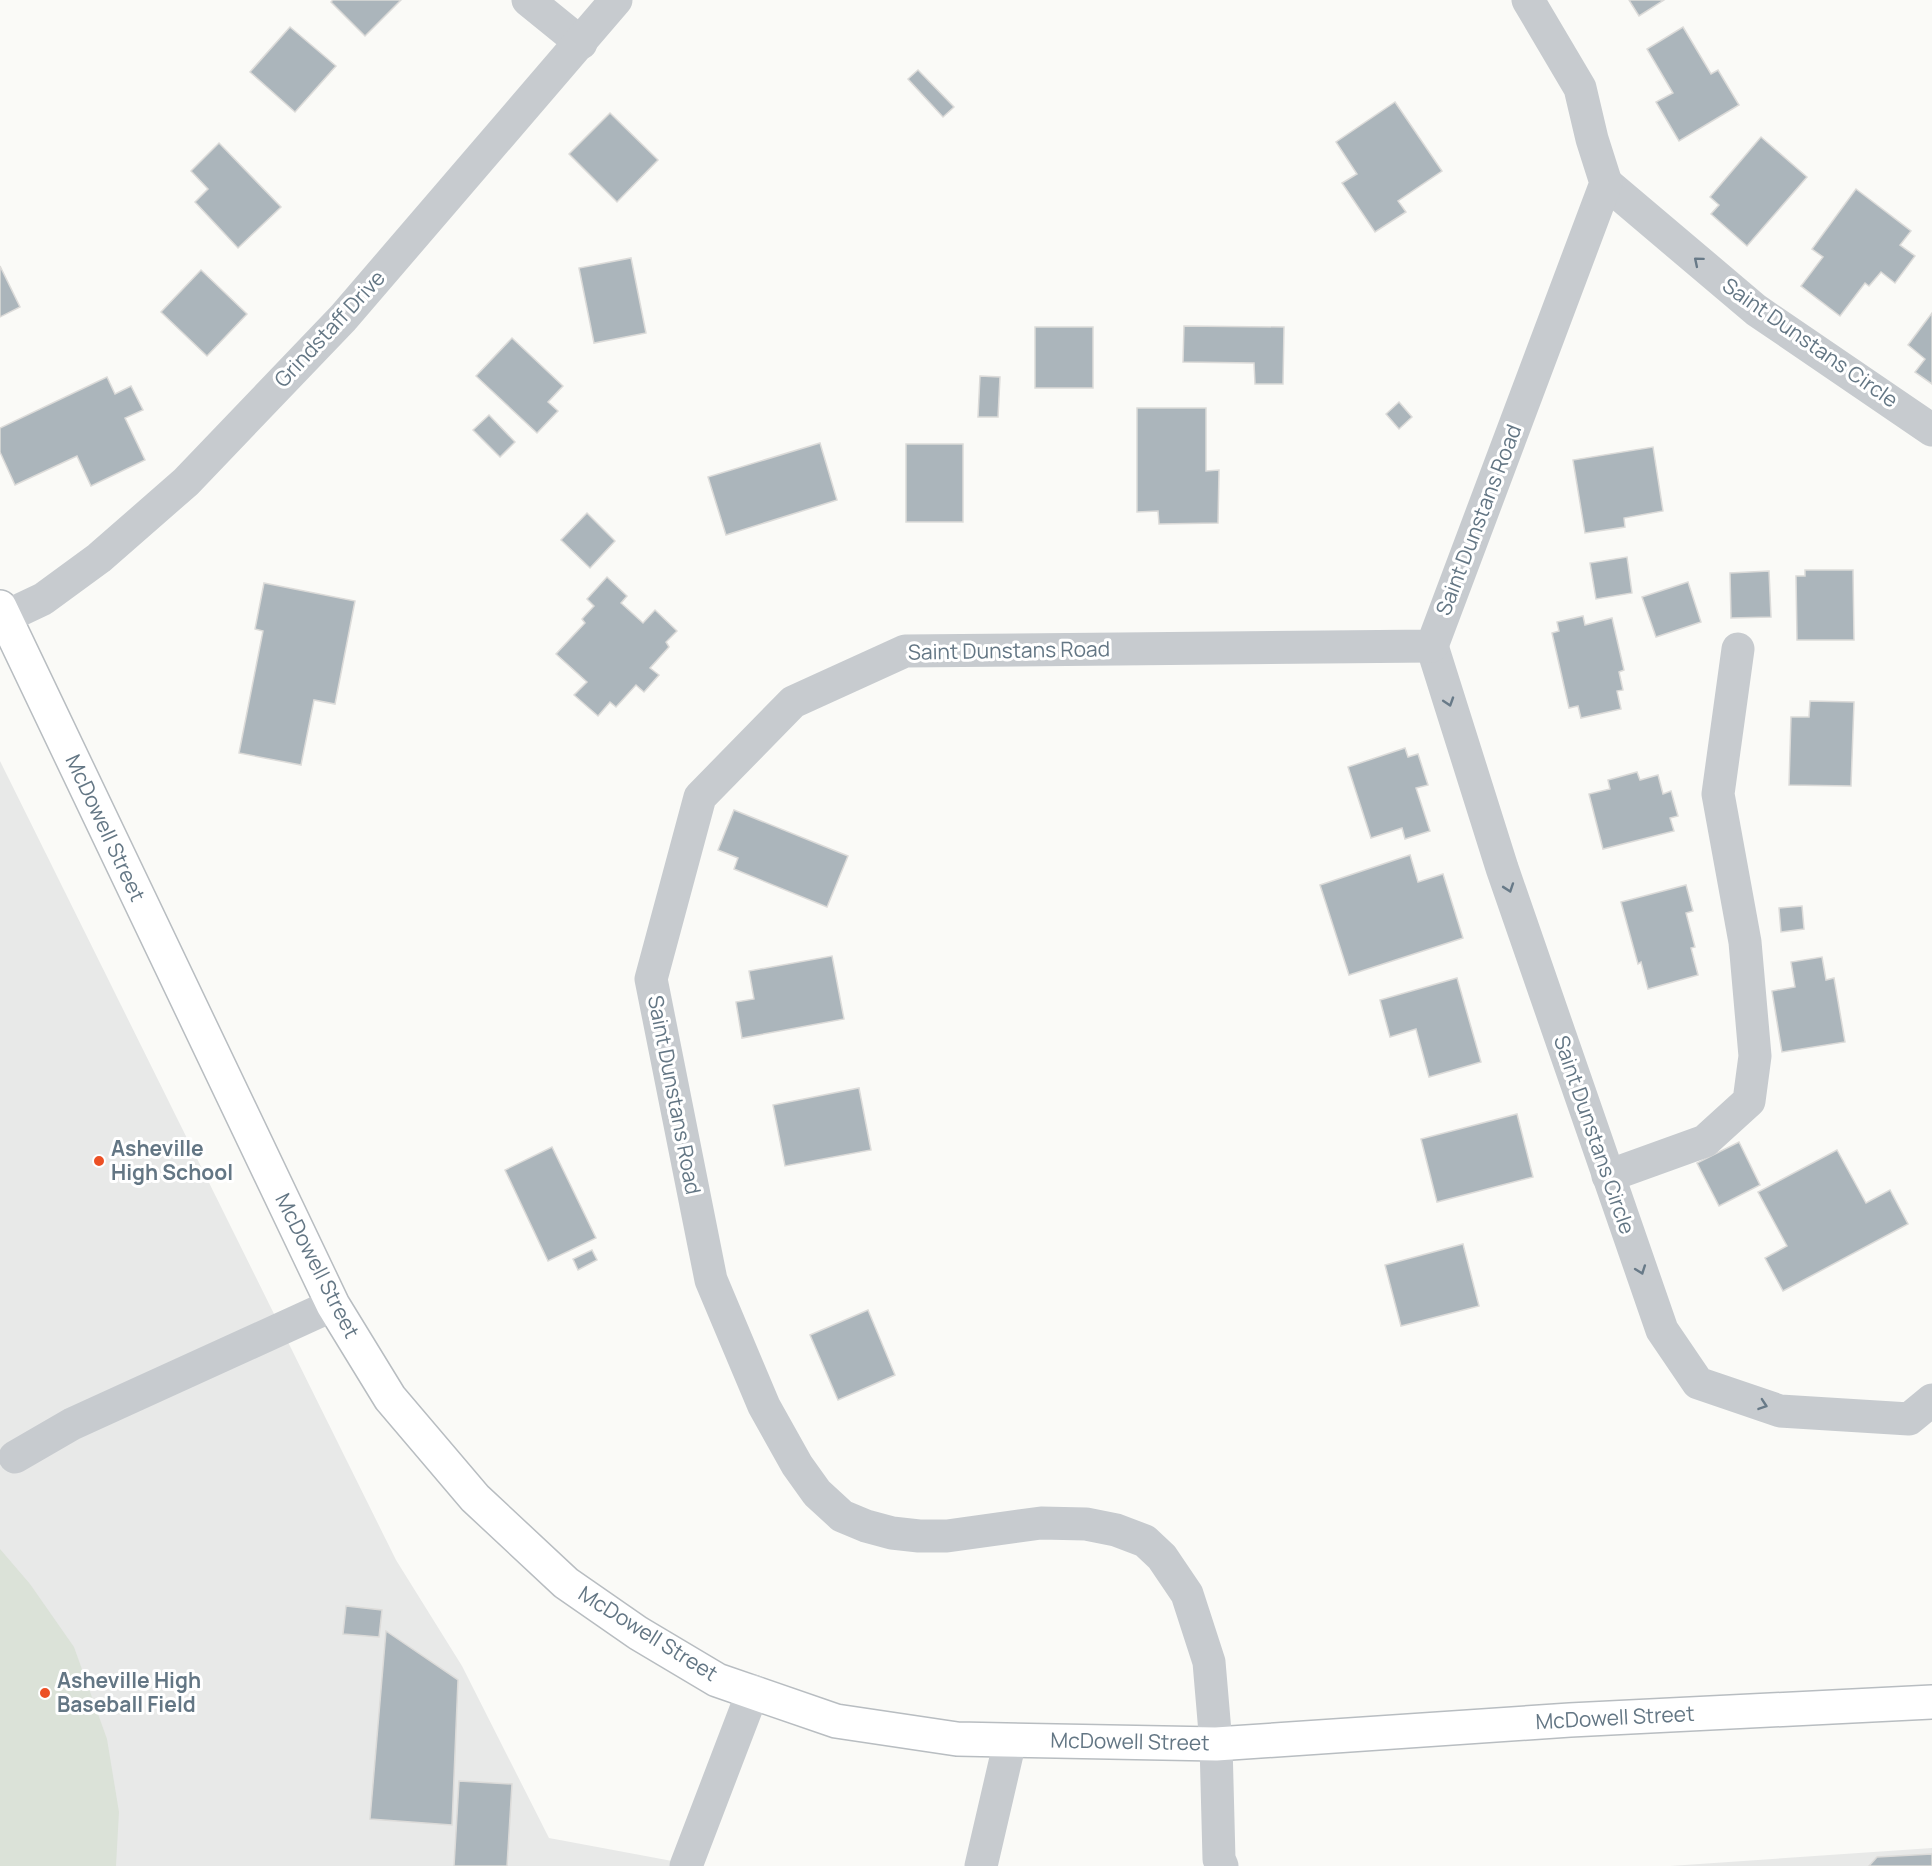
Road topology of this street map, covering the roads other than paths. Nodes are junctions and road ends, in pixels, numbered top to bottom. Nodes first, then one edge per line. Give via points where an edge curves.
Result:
1 (528, 0) edge
2 (616, 0) edge
3 (1528, 0) edge
4 (581, 43) junction
5 (1606, 183) junction
6 (1932, 430) edge
7 (3, 612) edge
8 (1431, 646) junction
9 (1738, 650) dead end
10 (1608, 1176) junction
11 (333, 1305) junction
12 (1932, 1400) edge
13 (15, 1456) dead end
14 (753, 1691) junction
15 (1925, 1703) edge
16 (1010, 1741) junction
17 (1216, 1744) junction
18 (1215, 1864) edge
19 (686, 1866) edge
20 (981, 1866) edge

1 - 4 street
2 - 4 street, Grindstaff Drive
3 - 5 street via 1580,88
4 - 7 street, Grindstaff Drive via 343,318 186,482 99,558 43,599
6 -> 5 street, Saint Dunstans Circle via 1756,310
5 - 8 street, Saint Dunstans Road
7 - 11 main road, McDowell Street
8 -> 10 street, Saint Dunstans Circle
8 - 17 street, Saint Dunstans Road via 905,651 793,702 700,797 651,979 711,1280 764,1406 816,1493 842,1516 892,1533 947,1536 1041,1523 1086,1524 1145,1541 1176,1575 1195,1615 1209,1662
9 - 10 street via 1718,794 1745,942 1755,1056 1749,1101 1704,1141
10 -> 12 street, Saint Dunstans Circle via 1662,1330 1698,1383 1780,1411 1909,1419
11 - 13 street via 72,1424
11 - 14 main road, McDowell Street via 390,1398 475,1498 566,1583 638,1633 717,1680
14 - 16 main road, McDowell Street via 836,1720 957,1739
14 - 19 street
15 - 17 main road, McDowell Street via 1570,1720
16 - 17 main road, McDowell Street
16 - 20 street
17 - 18 street, Saint Dunstans Road

